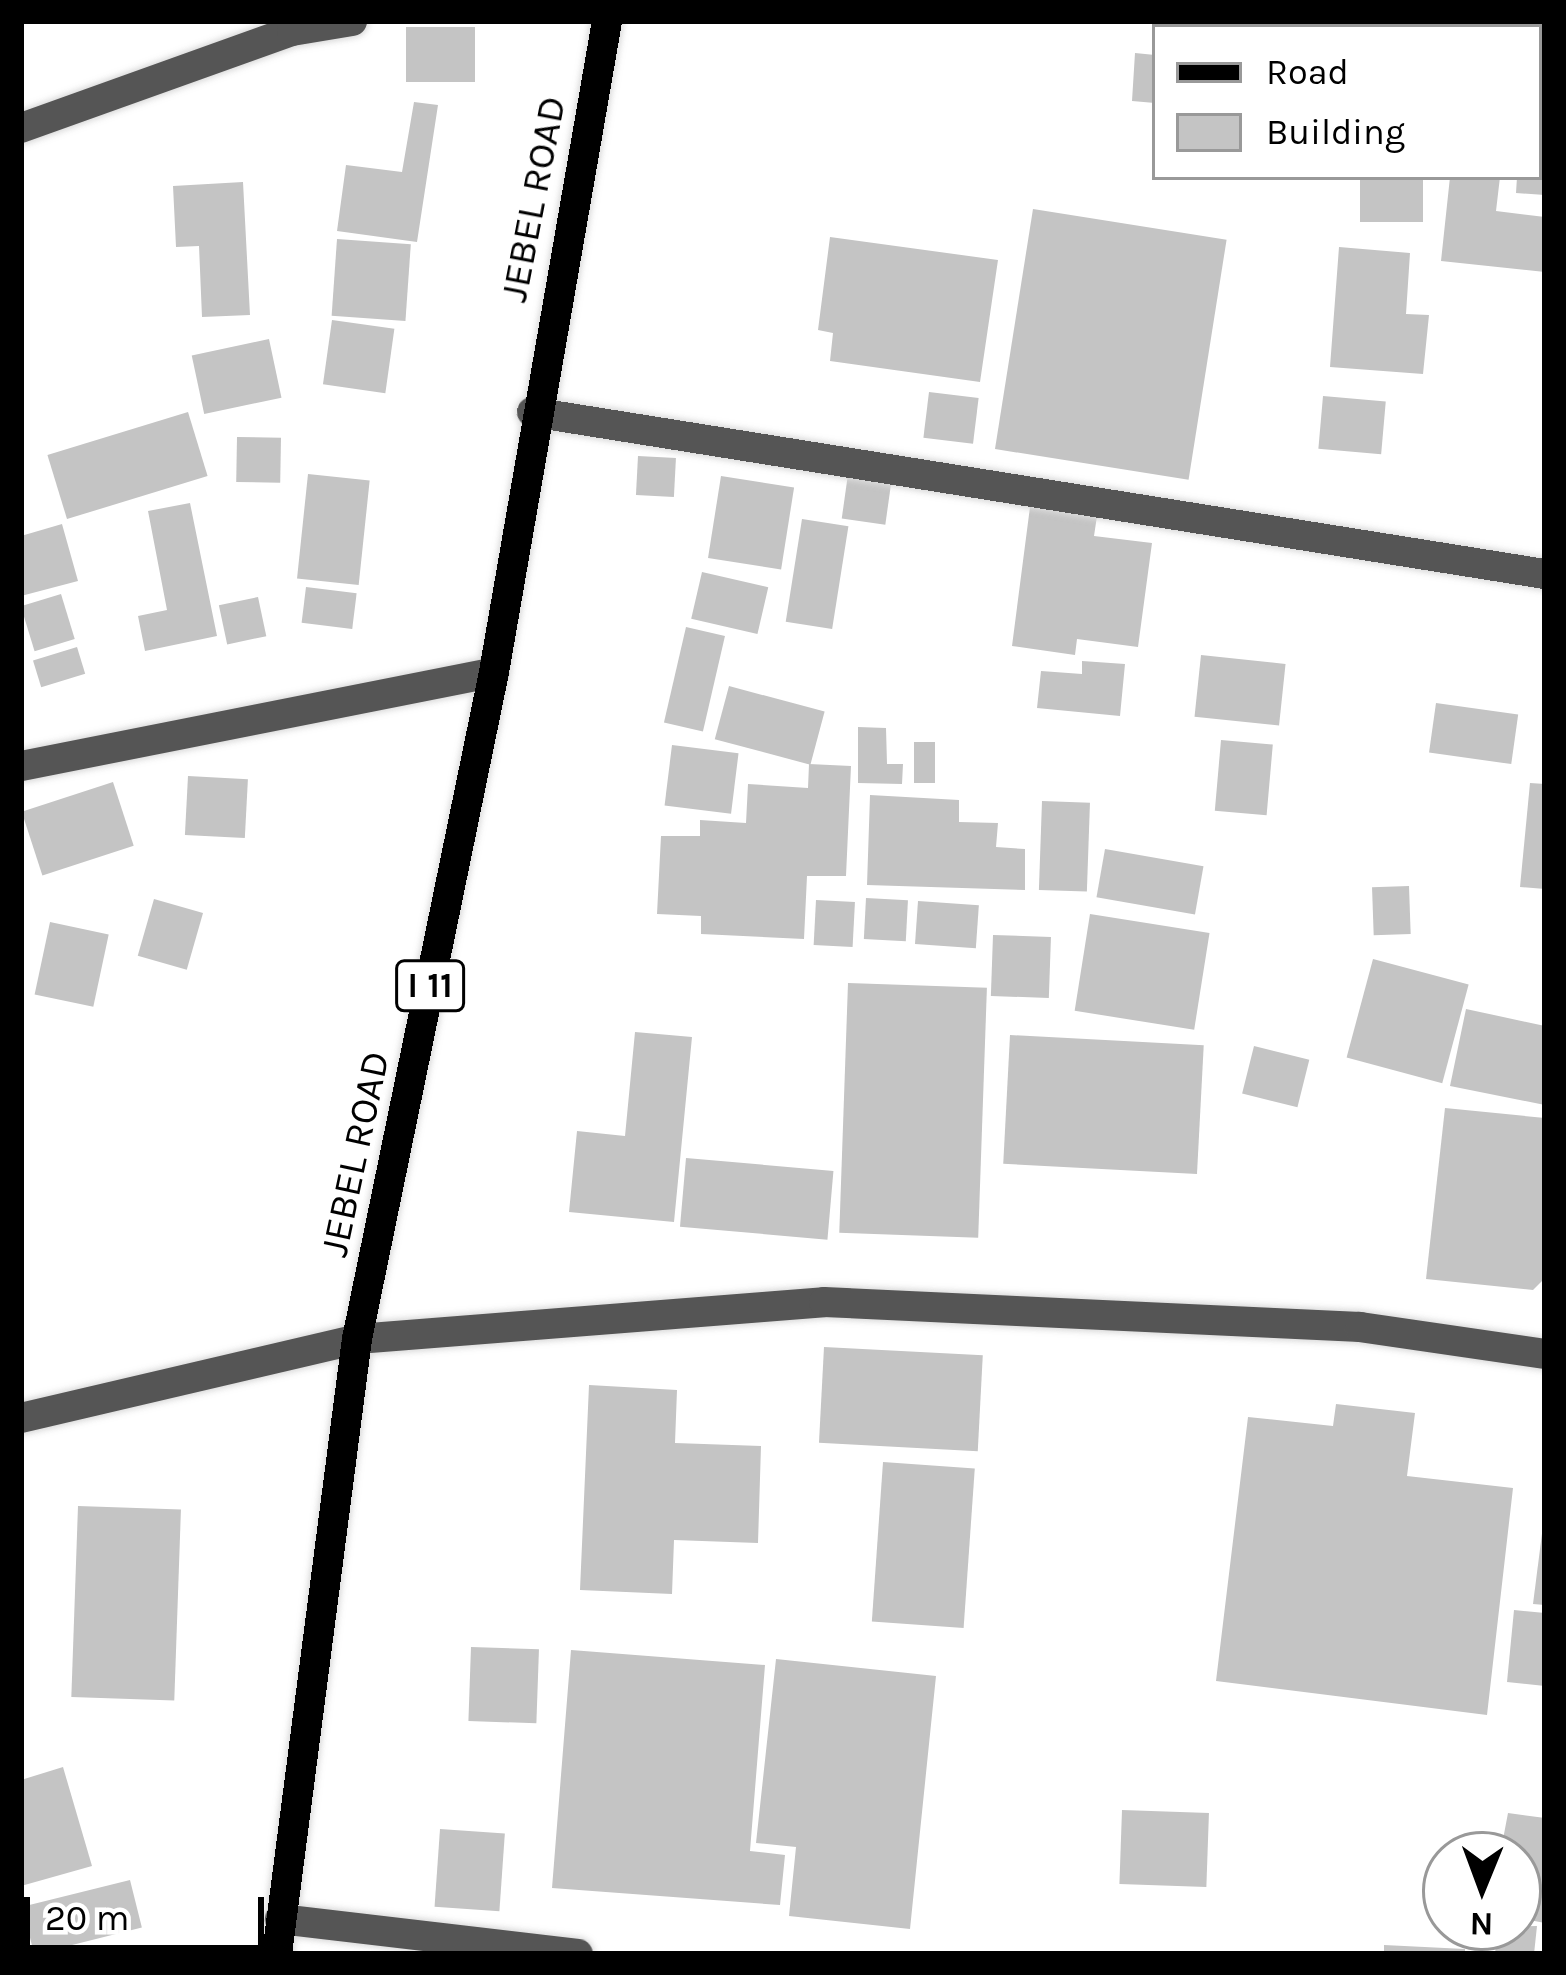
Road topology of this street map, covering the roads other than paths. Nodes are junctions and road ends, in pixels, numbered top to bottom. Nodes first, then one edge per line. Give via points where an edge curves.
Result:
1 (352, 21) edge
2 (607, 21) edge
3 (21, 128) edge
4 (532, 412) junction
5 (1545, 574) edge
6 (494, 672) junction
7 (21, 766) edge
8 (357, 1339) junction
9 (1545, 1354) edge
10 (21, 1418) edge
11 (280, 1919) junction
12 (277, 1954) edge
13 (578, 1954) edge

1 - 3 street via 292,31
2 - 4 main road, JEBEL ROAD / I 11
4 - 5 street
4 - 6 main road, JEBEL ROAD / I 11
6 - 7 street
6 - 8 main road, JEBEL ROAD / I 11
8 - 9 street via 824,1302 1360,1327
8 - 10 street
8 - 11 main road, JEBEL ROAD / I 11
11 - 12 main road, JEBEL ROAD / I 11
11 - 13 street

